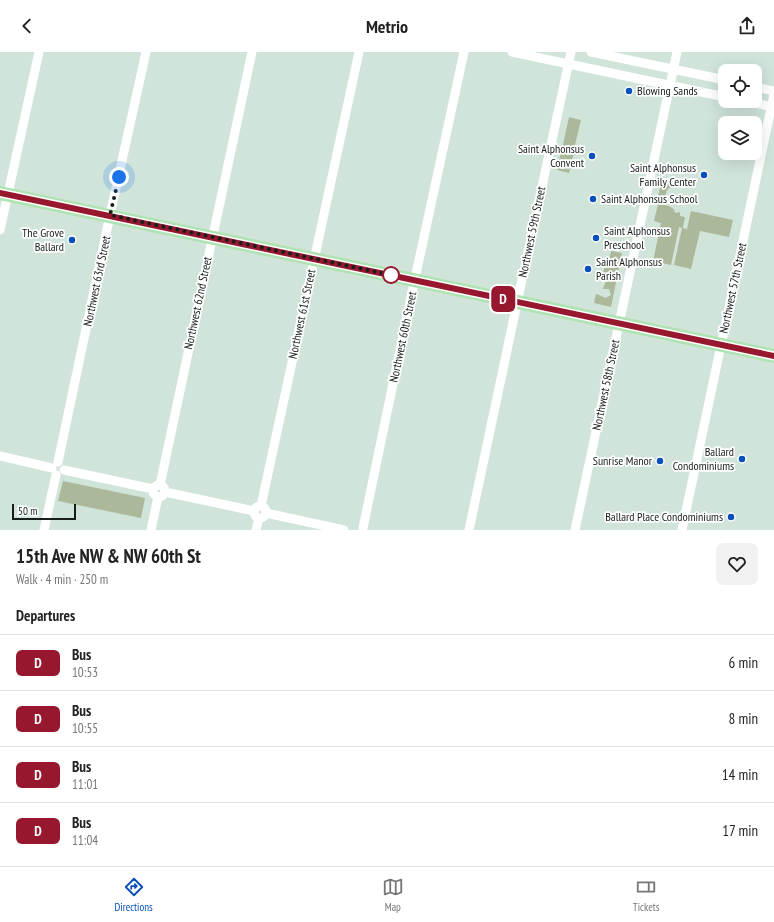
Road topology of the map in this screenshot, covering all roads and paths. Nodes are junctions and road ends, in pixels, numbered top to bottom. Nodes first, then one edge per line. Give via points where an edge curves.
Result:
1 (39, 52) edge
2 (146, 52) edge
3 (252, 52) edge
4 (359, 52) edge
5 (464, 52) edge
6 (512, 52) edge
7 (571, 52) edge
8 (591, 52) edge
9 (677, 52) edge
10 (569, 64) junction
11 (673, 70) junction
12 (718, 79) edge
13 (670, 86) junction
14 (762, 89) edge
15 (774, 92) edge
16 (718, 96) edge
17 (762, 105) edge
18 (772, 107) edge
19 (4, 194) edge
20 (110, 215) junction
21 (0, 230) edge
22 (212, 238) junction
23 (314, 258) junction
24 (414, 280) junction
25 (517, 302) junction
26 (619, 323) junction
27 (721, 345) junction
28 (774, 356) edge
29 (0, 456) edge
30 (55, 468) junction
31 (159, 490) junction
32 (260, 512) junction
33 (362, 529) edge
34 (44, 530) edge
35 (151, 530) edge
36 (256, 530) edge
37 (344, 530) edge
38 (469, 530) edge
39 (575, 530) edge
40 (682, 530) edge

1 - 19 street
2 - 20 street, Northwest 63rd Street
3 - 22 street, Northwest 62nd Street
4 - 23 street, Northwest 61st Street
5 - 24 street, Northwest 60th Street
6 - 10 street
7 - 10 street, Northwest 59th Street
8 - 11 street
9 - 11 street, Northwest 58th Street
10 - 13 street
10 - 25 street, Northwest 59th Street
11 - 12 street
11 - 13 street, Northwest 58th Street
13 - 16 street
13 - 26 street, Northwest 58th Street
14 - 15 street
15 - 18 street, Northwest 57th Street
17 - 18 street
18 - 27 street, Northwest 57th Street
19 - 20 main road
19 - 21 street
20 - 22 main road
20 - 30 street, Northwest 63rd Street
22 - 23 main road
22 - 31 street, Northwest 62nd Street
23 - 24 main road
23 - 32 street, Northwest 61st Street
24 - 25 main road
24 - 33 street, Northwest 60th Street
25 - 26 main road
25 - 38 street, Northwest 59th Street
26 - 27 main road
26 - 39 street, Northwest 58th Street
27 - 28 main road
27 - 40 street, Northwest 57th Street
29 - 30 street
30 - 31 street via 63,466 64,470
30 - 34 street, Northwest 63rd Street
31 - 32 street
31 - 35 street, Northwest 62nd Street
32 - 36 street, Northwest 61st Street
32 - 37 street

